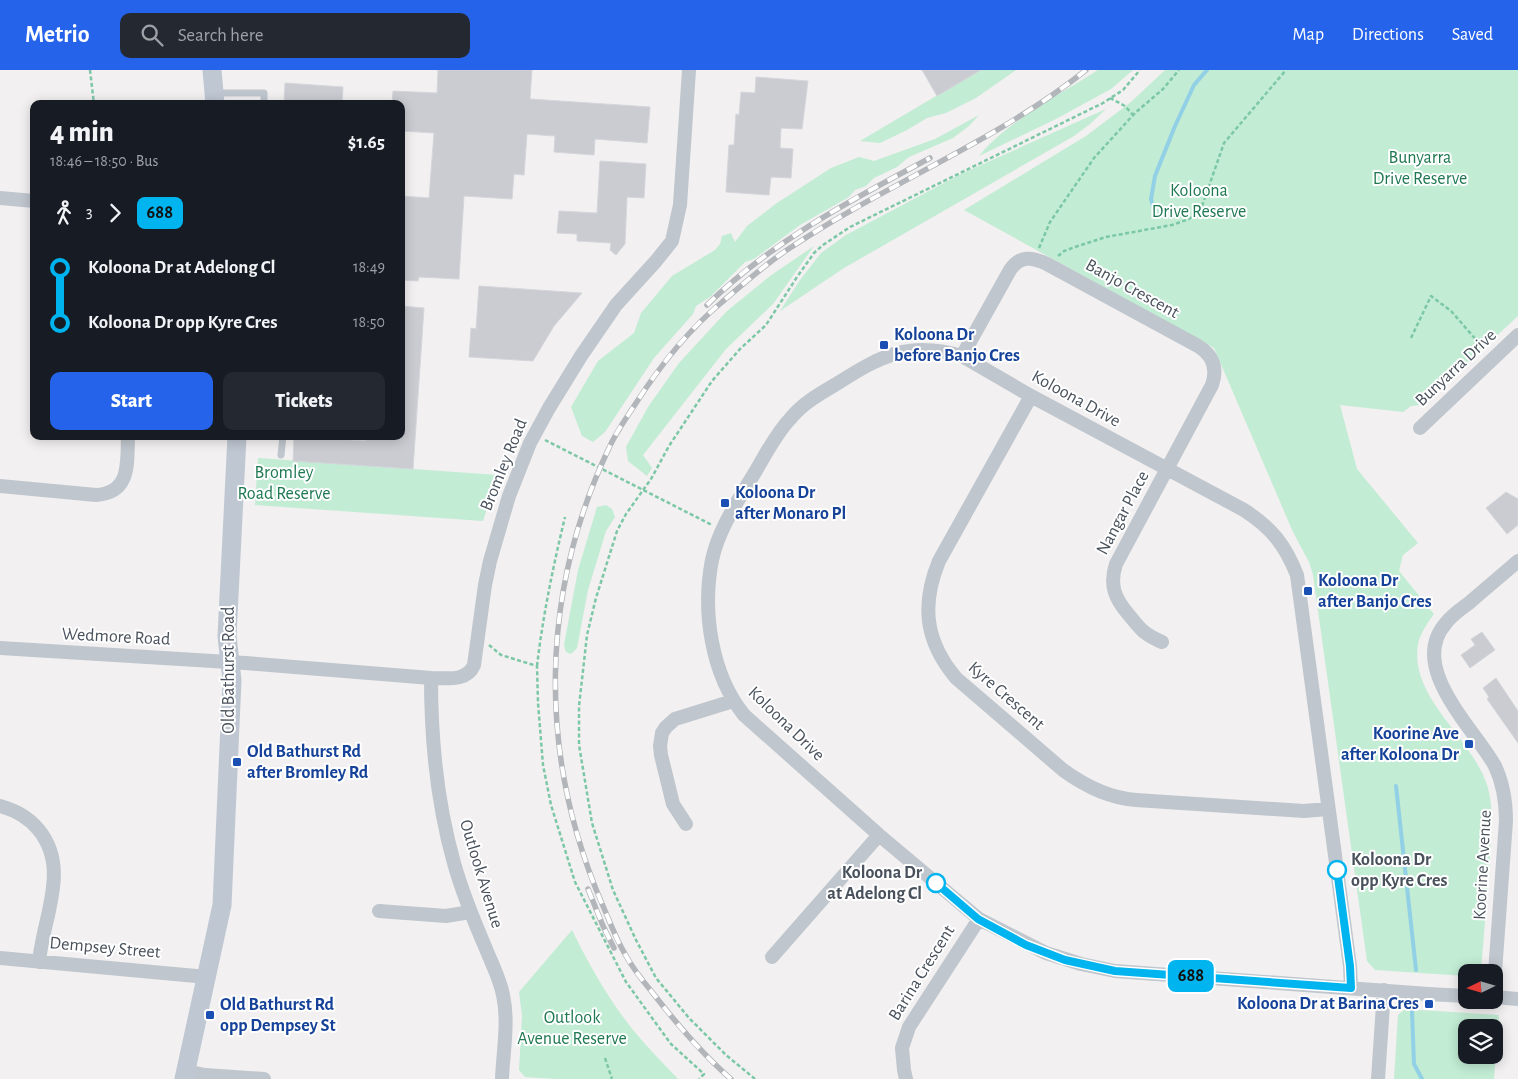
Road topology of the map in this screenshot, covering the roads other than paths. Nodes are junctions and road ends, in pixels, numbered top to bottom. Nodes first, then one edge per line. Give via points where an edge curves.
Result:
1 (212, 70) edge
2 (689, 70) edge
3 (214, 98) edge
4 (264, 100) edge
5 (0, 198) edge
6 (30, 201) edge
7 (1518, 335) edge
8 (962, 356) junction
9 (1031, 396) junction
10 (1420, 428) dead end
11 (128, 440) edge
12 (236, 440) edge
13 (282, 440) edge
14 (282, 455) dead end
15 (1168, 470) junction
16 (0, 486) edge
17 (1518, 561) edge
18 (1162, 642) dead end
19 (0, 648) edge
20 (230, 662) junction
21 (431, 678) junction
22 (733, 701) junction
23 (0, 806) edge
24 (1328, 809) junction
25 (686, 824) dead end
26 (880, 835) junction
27 (379, 911) dead end
28 (470, 912) junction
29 (978, 919) junction
30 (772, 957) dead end
31 (0, 958) edge
32 (39, 962) junction
33 (1496, 964) edge
34 (208, 977) junction
35 (1351, 988) junction
36 (1384, 990) junction
37 (1458, 995) edge
38 (1503, 998) edge
39 (1518, 999) edge
40 (185, 1075) edge
41 (264, 1079) edge
42 (502, 1079) edge
43 (906, 1079) edge
44 (1378, 1079) edge

1 - 3 main road
2 - 21 street, Bromley Road via 680,204 672,241 616,304 549,408 519,468 502,517 485,585 474,665 461,677
3 - 4 lane via 264,93
5 - 6 street
7 - 10 street, Bunyarra Drive
8 - 9 street, Koloona Drive
8 - 15 street, Banjo Crescent via 1014,264 1026,258 1040,262 1198,346 1210,355 1215,372 1212,385
8 - 22 street, Koloona Drive via 915,349 888,355 807,402 784,425 722,531 711,565 708,601 714,646
9 - 15 street, Koloona Drive
9 - 24 street, Kyre Crescent via 938,561 931,580 928,620 945,665 1063,770 1100,792 1125,800 1304,811
11 - 16 street via 125,474 119,486 109,493
12 - 20 main road, Old Bathurst Road via 227,636
13 - 14 lane
15 - 18 street, Nangar Place via 1116,564 1112,579 1119,604 1144,633
15 - 24 street, Koloona Drive via 1256,518 1278,537 1292,562 1300,591
17 - 33 street, Koorine Avenue via 1446,622 1437,638 1434,656 1440,683 1494,766 1504,798 1506,821
19 - 20 street, Wedmore Road
20 - 21 street, Bromley Road
20 - 34 main road, Old Bathurst Road via 232,680 222,905
21 - 28 street, Outlook Avenue via 432,731 441,806
22 - 25 street via 676,719 662,733 661,755 673,804
22 - 26 street, Koloona Drive via 752,723
23 - 32 street via 19,813 34,824 52,854 55,879
24 - 35 street, Koloona Drive
26 - 29 street, Koloona Drive
26 - 30 street
27 - 28 street via 446,916
28 - 42 street, Outlook Avenue via 503,996
29 - 35 street, Koloona Drive via 1046,953 1098,968
29 - 43 street, Barina Crescent via 909,1027 902,1048
31 - 32 street, Dempsey Street
32 - 34 street, Dempsey Street
34 - 40 main road, Old Bathurst Road
35 - 36 street, Koloona Drive
36 - 37 street, Koloona Drive
36 - 44 street
38 - 39 street
40 - 41 street

